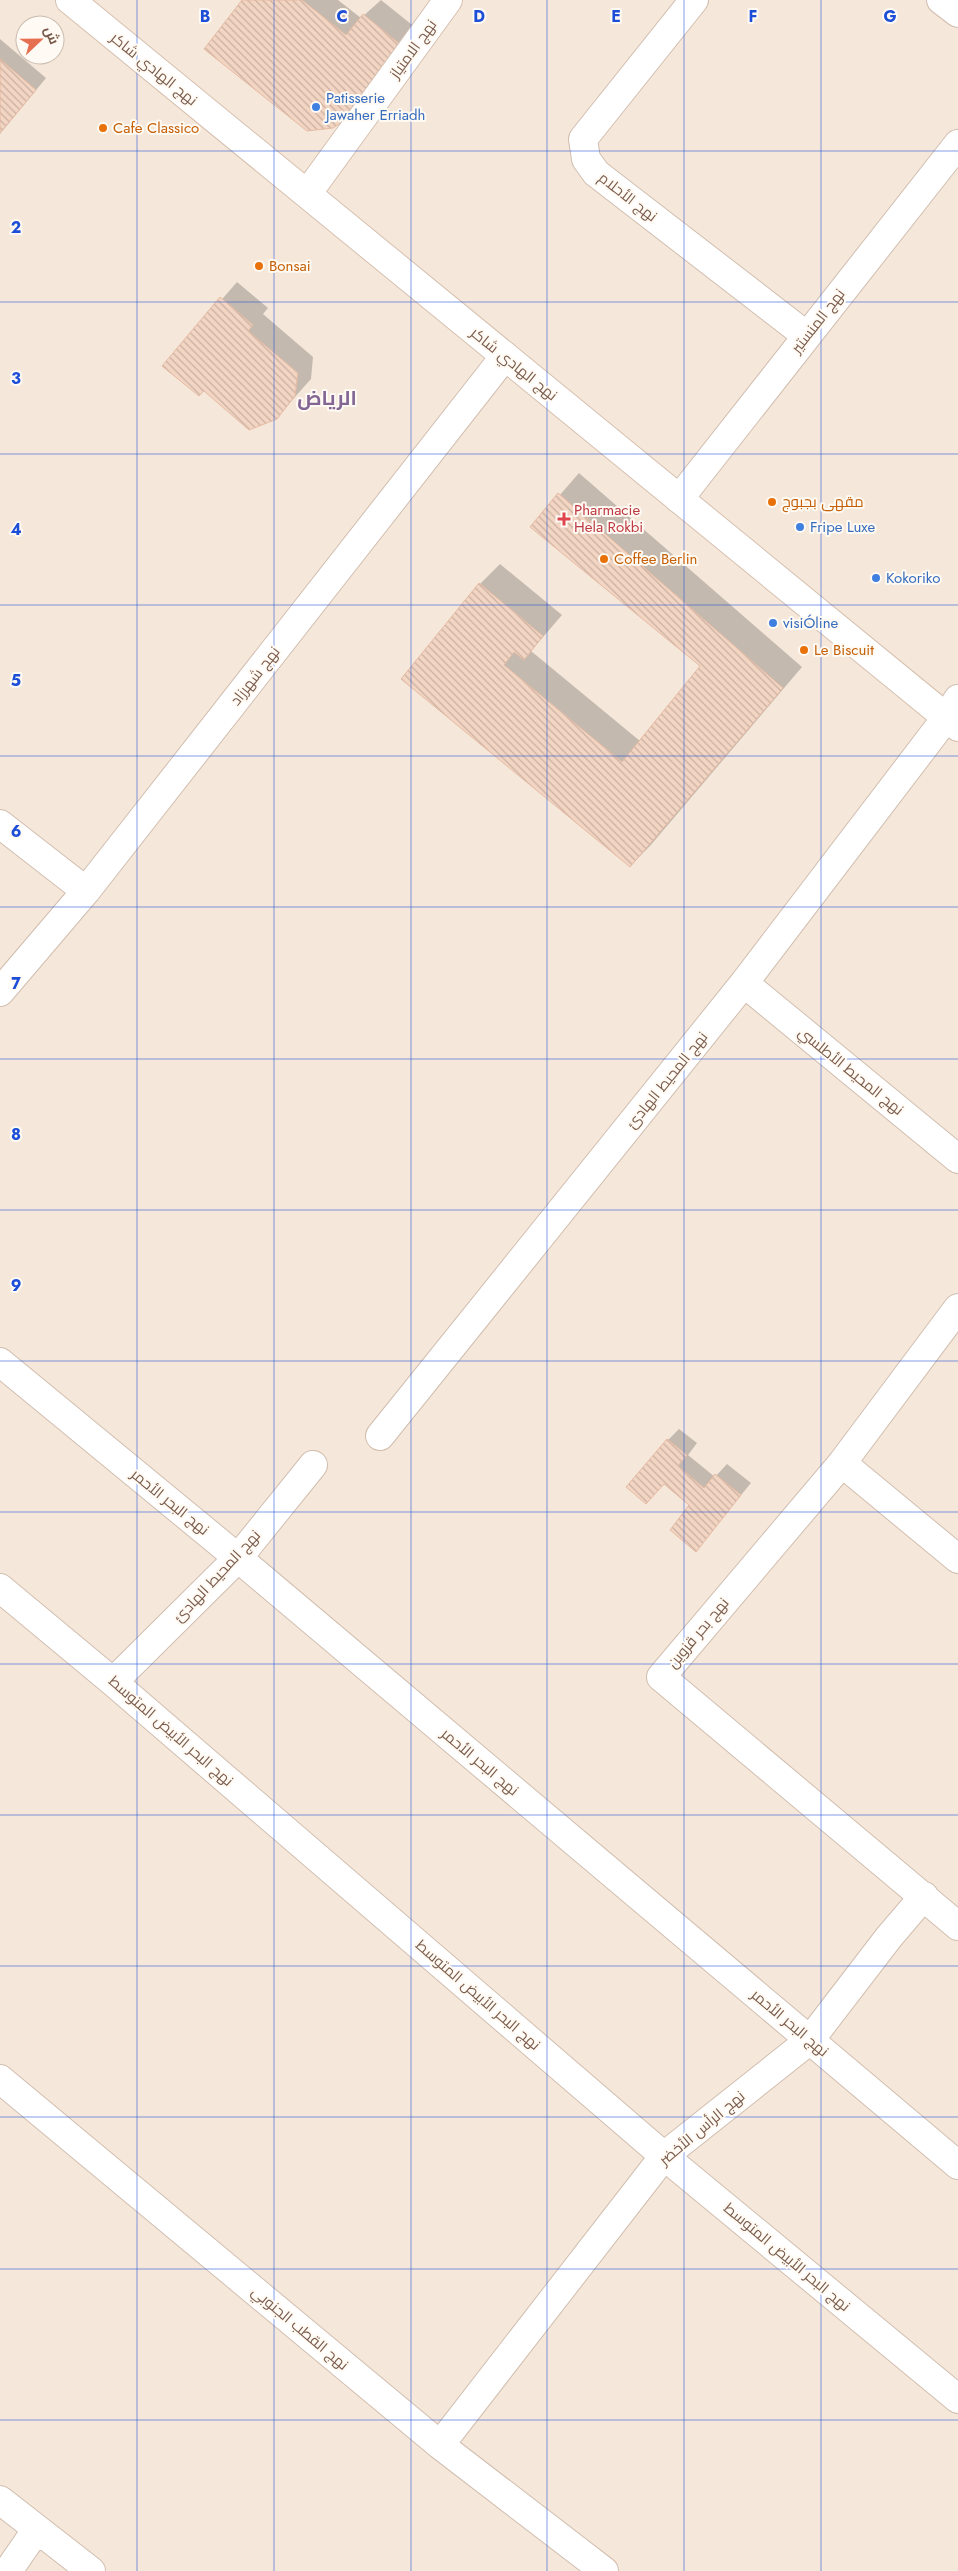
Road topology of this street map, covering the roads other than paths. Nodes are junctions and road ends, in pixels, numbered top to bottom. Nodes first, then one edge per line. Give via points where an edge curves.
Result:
1 (70, 0) edge
2 (448, 0) edge
3 (694, 0) edge
4 (941, 0) edge
5 (958, 13) edge
6 (958, 144) edge
7 (307, 194) junction
8 (807, 336) junction
9 (505, 356) junction
10 (679, 499) junction
11 (954, 715) edge
12 (0, 824) edge
13 (86, 891) junction
14 (744, 983) junction
15 (0, 992) edge
16 (958, 1159) edge
17 (958, 1308) edge
18 (0, 1362) edge
19 (380, 1436) dead end
20 (842, 1463) junction
21 (313, 1465) dead end
22 (238, 1558) junction
23 (958, 1559) edge
24 (0, 1588) edge
25 (113, 1682) junction
26 (924, 1896) junction
27 (958, 1926) edge
28 (810, 2040) junction
29 (0, 2079) edge
30 (664, 2156) junction
31 (958, 2165) edge
32 (958, 2399) edge
33 (440, 2445) junction
34 (0, 2500) edge
35 (37, 2528) junction
36 (8, 2571) edge
37 (91, 2571) edge
38 (604, 2571) edge

1 - 7 street, نهج الهادي شاكر
2 - 7 street, نهج الامتياز
3 - 8 street, نهج الأحلام via 583,139 586,159 596,173
4 - 5 street
6 - 8 street, نهج المنستير
7 - 9 street, نهج الهادي شاكر
8 - 10 street, نهج المنستير
9 - 10 street, نهج الهادي شاكر
9 - 13 street, نهج شهرزاد
10 - 11 street, نهج الهادي شاكر
11 - 14 street, نهج المحيط الهادئ
12 - 13 street
13 - 15 street, نهج شهرزاد
14 - 16 street, نهج المحيط الأطلسي
14 - 19 street, نهج المحيط الهادئ
17 - 20 street, نهج بحر قزوين
18 - 22 street, نهج البحر الأحمر
20 - 23 street
20 - 26 street, نهج بحر قزوين via 661,1677
21 - 22 street, نهج المحيط الهادئ
22 - 25 street, نهج المحيط الهادئ
22 - 28 street, نهج البحر الأحمر
24 - 25 street, نهج البحر الأبيض المتوسط
25 - 30 street, نهج البحر الأبيض المتوسط
26 - 27 street, نهج بحر قزوين
26 - 28 street, نهج الرأس الأخضر
28 - 30 street, نهج الرأس الأخضر
28 - 31 street, نهج البحر الأحمر
29 - 33 street, نهج القطب الجنوبي
30 - 32 street, نهج البحر الأبيض المتوسط
30 - 33 street, نهج الرأس الأخضر
33 - 38 street, نهج القطب الجنوبي
34 - 35 street
35 - 36 street
35 - 37 street

